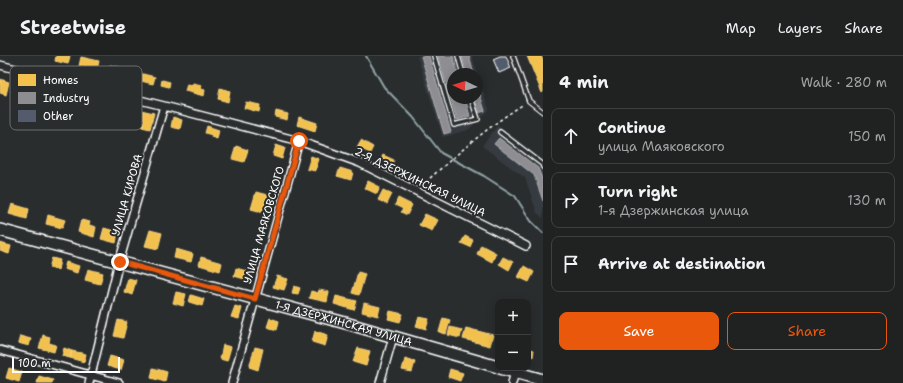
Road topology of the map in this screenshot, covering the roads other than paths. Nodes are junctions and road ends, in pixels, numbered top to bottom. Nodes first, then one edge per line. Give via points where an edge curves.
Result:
1 (434, 56) edge
2 (458, 56) edge
3 (512, 56) edge
4 (0, 65) edge
5 (10, 68) edge
6 (461, 68) edge
7 (142, 100) edge
8 (447, 101) edge
9 (448, 104) edge
10 (473, 104) edge
11 (164, 106) junction
12 (543, 112) edge
13 (500, 132) dead end
14 (299, 141) junction
15 (543, 167) edge
16 (0, 230) edge
17 (526, 246) dead end
18 (120, 262) junction
19 (255, 299) junction
20 (393, 337) junction
21 (0, 350) edge
22 (495, 367) edge
23 (503, 371) edge
24 (91, 375) junction
25 (513, 378) edge
26 (543, 380) edge
27 (89, 383) edge
28 (119, 383) edge
29 (232, 383) edge
30 (380, 383) edge

1 - 8 lane
2 - 6 lane
3 - 12 lane via 529,101
4 - 5 street, 2-Я ДЗЕРЖИНСКАЯ УЛИЦА
7 - 11 street, 2-Я ДЗЕРЖИНСКАЯ УЛИЦА
9 - 10 lane via 454,125 478,118
11 - 14 street, 2-Я ДЗЕРЖИНСКАЯ УЛИЦА
11 - 18 street, УЛИЦА КИРОВА
13 - 15 lane
14 - 17 street, 2-Я ДЗЕРЖИНСКАЯ УЛИЦА via 360,163
14 - 19 street, УЛИЦА МАЯКОВСКОГО
16 - 18 street, 1-Я ДЗЕРЖИНСКАЯ УЛИЦА
18 - 19 street, 1-Я ДЗЕРЖИНСКАЯ УЛИЦА
18 - 24 street, УЛИЦА КИРОВА
19 - 20 street, 1-Я ДЗЕРЖИНСКАЯ УЛИЦА
19 - 29 street, УЛИЦА МАЯКОВСКОГО
20 - 22 street, 1-Я ДЗЕРЖИНСКАЯ УЛИЦА
20 - 30 street
21 - 24 street
23 - 25 street, 1-Я ДЗЕРЖИНСКАЯ УЛИЦА
24 - 27 street, УЛИЦА КИРОВА
24 - 28 street
25 - 26 street, 1-Я ДЗЕРЖИНСКАЯ УЛИЦА

